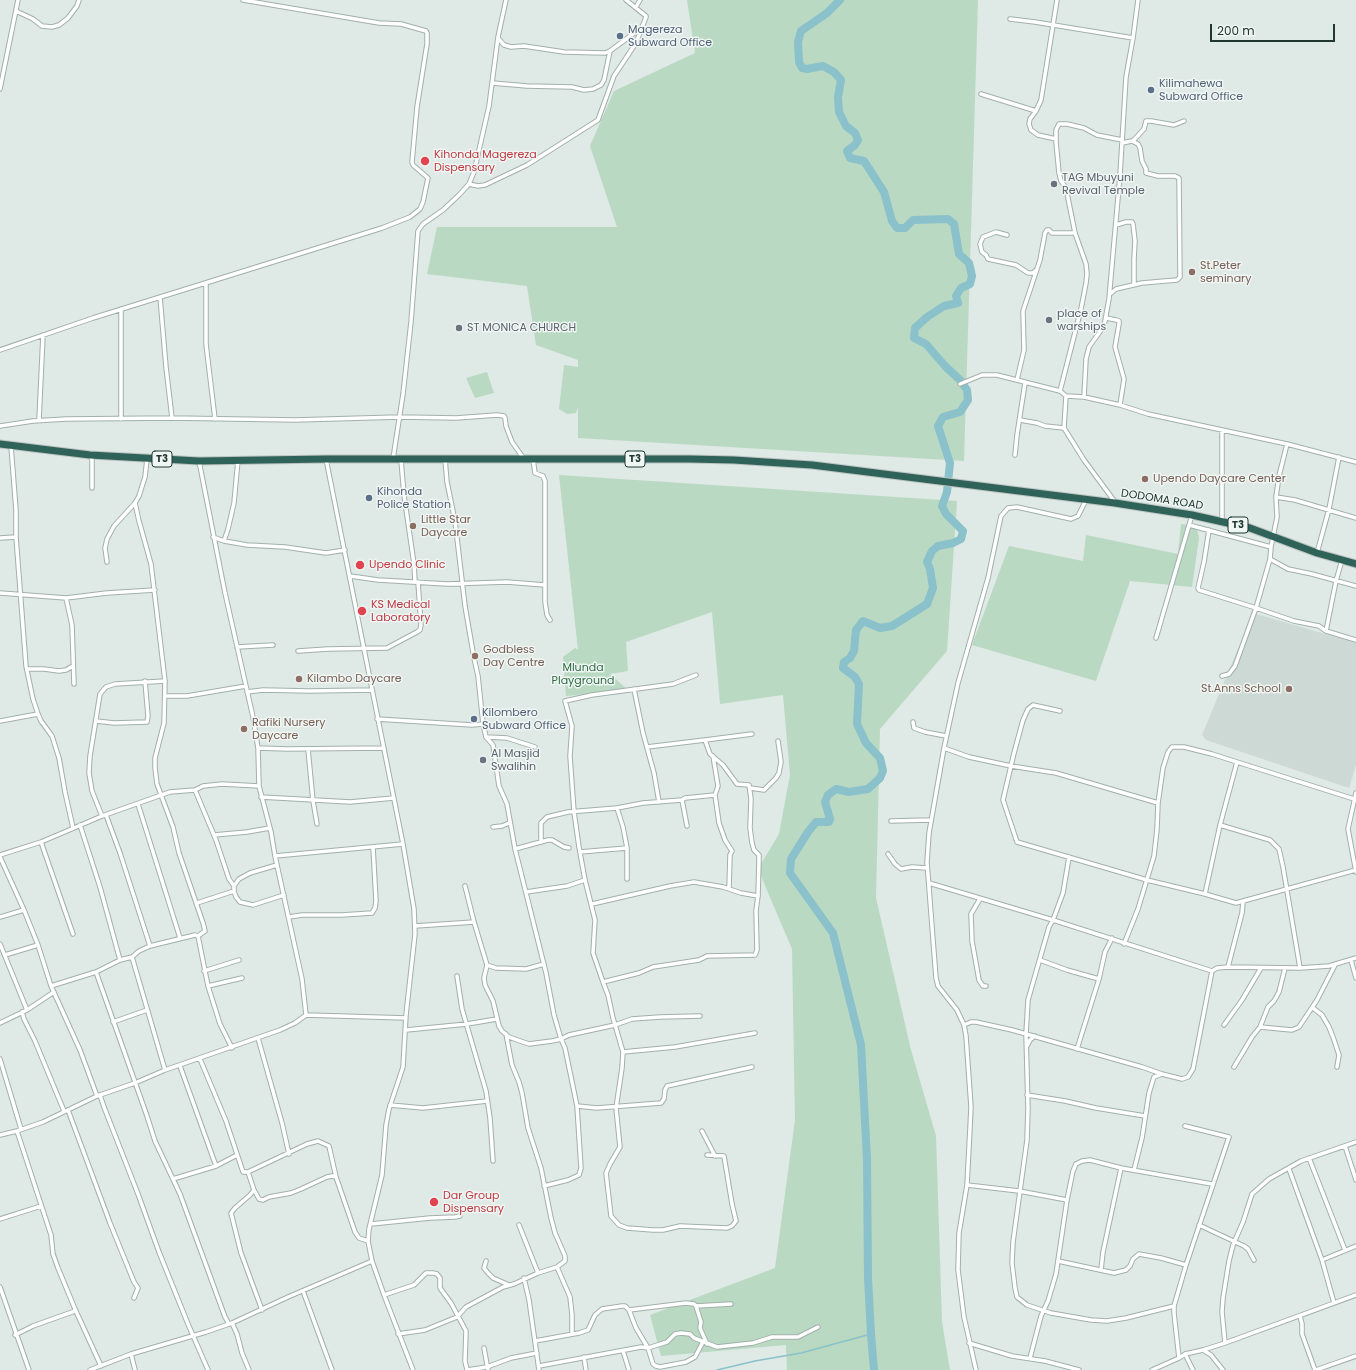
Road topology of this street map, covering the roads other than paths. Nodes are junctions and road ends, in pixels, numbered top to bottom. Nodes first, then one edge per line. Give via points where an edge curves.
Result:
1 (18, 0) edge
2 (79, 0) edge
3 (243, 0) edge
4 (506, 0) edge
5 (626, 0) edge
6 (640, 0) edge
7 (1057, 0) edge
8 (1138, 0) edge
9 (636, 8) junction
10 (16, 12) junction
11 (1010, 20) dead end
12 (1053, 25) junction
13 (641, 30) junction
14 (498, 37) junction
15 (1133, 38) junction
16 (610, 51) junction
17 (492, 83) junction
18 (0, 89) edge
19 (981, 94) dead end
20 (1036, 111) junction
21 (1184, 121) dead end
22 (1056, 139) junction
23 (1133, 141) junction
24 (1122, 142) junction
25 (469, 184) junction
26 (1116, 225) junction
27 (1075, 233) junction
28 (1007, 234) dead end
29 (1036, 270) junction
30 (206, 283) junction
31 (1134, 286) junction
32 (1110, 294) junction
33 (160, 297) junction
34 (121, 309) junction
35 (1106, 318) junction
36 (44, 335) junction
37 (0, 350) edge
38 (1016, 380) junction
39 (1026, 383) junction
40 (960, 384) dead end
41 (1060, 392) junction
42 (1066, 396) junction
43 (1084, 397) junction
44 (1120, 405) junction
45 (399, 417) junction
46 (172, 418) junction
47 (120, 419) junction
48 (215, 419) junction
49 (40, 420) junction
50 (1020, 420) junction
51 (0, 426) edge
52 (1064, 428) junction
53 (1222, 430) junction
54 (0, 444) edge
55 (1287, 444) junction
56 (11, 446) junction
57 (90, 455) junction
58 (1015, 455) dead end
59 (1339, 457) junction
60 (147, 459) junction
61 (326, 459) junction
62 (393, 459) junction
63 (401, 459) junction
64 (445, 459) junction
65 (525, 459) junction
66 (533, 459) junction
67 (238, 460) junction
68 (199, 461) junction
69 (1356, 462) edge
70 (92, 488) dead end
71 (1276, 497) junction
72 (1086, 499) junction
73 (135, 503) junction
74 (1115, 503) junction
75 (1329, 509) junction
76 (1192, 515) junction
77 (1356, 518) edge
78 (1222, 521) junction
79 (1189, 525) junction
80 (1209, 530) junction
81 (1273, 536) junction
82 (16, 537) junction
83 (214, 537) junction
84 (0, 538) edge
85 (224, 541) junction
86 (1271, 547) junction
87 (345, 550) junction
88 (1317, 553) junction
89 (1270, 559) junction
90 (1342, 560) junction
91 (107, 562) dead end
92 (1356, 564) edge
93 (350, 576) junction
94 (1336, 581) junction
95 (417, 582) junction
96 (462, 583) junction
97 (545, 585) junction
98 (1356, 586) edge
99 (155, 590) junction
100 (0, 593) edge
101 (20, 594) junction
102 (66, 598) junction
103 (1256, 608) junction
104 (550, 620) dead end
105 (1326, 631) junction
106 (1156, 638) dead end
107 (1356, 640) edge
108 (273, 645) dead end
109 (237, 647) junction
110 (364, 649) junction
111 (298, 651) dead end
112 (73, 666) junction
113 (27, 669) junction
114 (696, 675) dead end
115 (1222, 676) dead end
116 (165, 681) junction
117 (145, 682) junction
118 (74, 684) dead end
119 (246, 686) junction
120 (634, 689) junction
121 (372, 690) junction
122 (247, 692) junction
123 (165, 696) junction
124 (1060, 711) dead end
125 (38, 714) junction
126 (377, 718) junction
127 (0, 721) edge
128 (96, 721) junction
129 (913, 722) dead end
130 (483, 724) junction
131 (752, 734) dead end
132 (946, 736) junction
133 (486, 738) junction
134 (705, 740) junction
135 (778, 741) dead end
136 (535, 747) dead end
137 (647, 747) junction
138 (258, 748) junction
139 (384, 748) junction
140 (944, 748) junction
141 (308, 749) junction
142 (713, 756) junction
143 (1237, 762) junction
144 (1011, 766) junction
145 (259, 786) junction
146 (750, 788) junction
147 (194, 790) junction
148 (1356, 793) edge
149 (162, 794) junction
150 (715, 795) junction
151 (261, 797) junction
152 (394, 798) junction
153 (1354, 799) junction
154 (682, 800) junction
155 (313, 801) junction
156 (659, 802) junction
157 (1158, 803) junction
158 (138, 804) junction
159 (617, 808) junction
160 (574, 812) junction
161 (106, 815) junction
162 (102, 816) junction
163 (930, 820) junction
164 (891, 821) dead end
165 (509, 823) junction
166 (317, 824) dead end
167 (80, 825) junction
168 (1220, 825) junction
169 (687, 826) dead end
170 (493, 827) dead end
171 (73, 828) junction
172 (270, 828) junction
173 (214, 835) junction
174 (41, 842) junction
175 (541, 842) junction
176 (403, 844) junction
177 (373, 847) junction
178 (569, 848) dead end
179 (627, 848) junction
180 (515, 849) junction
181 (580, 852) junction
182 (888, 854) dead end
183 (0, 856) edge
184 (275, 856) junction
185 (1068, 857) junction
186 (277, 865) junction
187 (927, 868) junction
188 (1356, 871) edge
189 (627, 879) dead end
190 (585, 880) junction
191 (1147, 880) junction
192 (930, 883) junction
193 (234, 886) junction
194 (465, 886) dead end
195 (729, 889) junction
196 (1287, 890) junction
197 (234, 891) junction
198 (526, 892) junction
199 (1205, 894) junction
200 (284, 895) junction
201 (758, 896) junction
202 (980, 899) junction
203 (1243, 902) junction
204 (197, 903) junction
205 (592, 904) junction
206 (24, 910) junction
207 (0, 917) edge
208 (289, 917) junction
209 (1053, 920) junction
210 (474, 922) junction
211 (415, 926) junction
212 (73, 934) dead end
213 (198, 936) junction
214 (180, 938) junction
215 (1112, 938) junction
216 (0, 944) edge
217 (1124, 944) junction
218 (38, 945) junction
219 (150, 946) junction
220 (5, 955) junction
221 (132, 957) junction
222 (1356, 958) edge
223 (120, 960) junction
224 (238, 960) dead end
225 (1040, 960) junction
226 (1351, 960) junction
227 (544, 964) junction
228 (487, 965) junction
229 (1335, 965) junction
230 (1228, 966) junction
231 (1261, 968) junction
232 (1286, 968) junction
233 (1300, 968) junction
234 (204, 971) junction
235 (1212, 971) junction
236 (96, 972) junction
237 (457, 976) dead end
238 (242, 978) dead end
239 (1356, 978) edge
240 (1099, 979) junction
241 (602, 982) junction
242 (51, 986) junction
243 (208, 986) junction
244 (986, 986) dead end
245 (54, 992) junction
246 (1313, 1008) junction
247 (147, 1010) junction
248 (24, 1011) junction
249 (306, 1015) junction
250 (700, 1016) dead end
251 (406, 1018) junction
252 (497, 1019) junction
253 (113, 1022) junction
254 (0, 1023) edge
255 (467, 1024) junction
256 (615, 1025) junction
257 (964, 1025) junction
258 (1224, 1025) dead end
259 (1260, 1027) junction
260 (406, 1030) junction
261 (755, 1033) dead end
262 (506, 1034) junction
263 (1026, 1034) junction
264 (1035, 1036) junction
265 (258, 1038) junction
266 (560, 1039) junction
267 (1026, 1046) junction
268 (232, 1048) junction
269 (1077, 1048) junction
270 (623, 1052) junction
271 (200, 1059) junction
272 (0, 1060) edge
273 (180, 1066) junction
274 (752, 1067) dead end
275 (1234, 1067) dead end
276 (1337, 1067) dead end
277 (165, 1070) junction
278 (1162, 1074) junction
279 (135, 1083) junction
280 (99, 1095) junction
281 (1027, 1095) junction
282 (487, 1101) junction
283 (390, 1105) junction
284 (577, 1106) junction
285 (616, 1106) junction
286 (66, 1111) junction
287 (1145, 1116) junction
288 (1185, 1126) dead end
289 (19, 1130) junction
290 (702, 1131) dead end
291 (0, 1136) edge
292 (1356, 1142) edge
293 (1345, 1146) junction
294 (288, 1154) junction
295 (706, 1155) dead end
296 (237, 1156) junction
297 (715, 1156) junction
298 (1309, 1158) junction
299 (493, 1161) dead end
300 (216, 1166) junction
301 (1121, 1168) junction
302 (1288, 1169) junction
303 (1134, 1170) junction
304 (248, 1172) junction
305 (336, 1176) junction
306 (173, 1179) junction
307 (1356, 1180) edge
308 (1212, 1184) junction
309 (967, 1185) junction
310 (544, 1186) junction
311 (254, 1190) junction
312 (1019, 1191) junction
313 (1067, 1200) junction
314 (41, 1206) junction
315 (460, 1216) dead end
316 (0, 1219) edge
317 (371, 1224) junction
318 (519, 1225) dead end
319 (1199, 1225) junction
320 (368, 1241) junction
321 (1235, 1241) junction
322 (1356, 1246) edge
323 (1345, 1250) junction
324 (1254, 1260) dead end
325 (1322, 1260) junction
326 (372, 1261) junction
327 (486, 1261) dead end
328 (1058, 1261) junction
329 (1186, 1265) junction
330 (557, 1267) junction
331 (1101, 1270) junction
332 (538, 1273) junction
333 (524, 1278) junction
334 (509, 1285) junction
335 (0, 1287) edge
336 (303, 1291) junction
337 (384, 1295) junction
338 (1356, 1295) edge
339 (134, 1298) dead end
340 (1334, 1303) junction
341 (731, 1304) dead end
342 (696, 1306) junction
343 (1174, 1306) junction
344 (262, 1310) junction
345 (629, 1310) junction
346 (75, 1311) junction
347 (1043, 1311) junction
348 (1300, 1316) junction
349 (457, 1317) junction
350 (230, 1323) junction
351 (818, 1327) dead end
352 (398, 1334) junction
353 (572, 1334) junction
354 (15, 1335) junction
355 (193, 1336) junction
356 (535, 1341) junction
357 (969, 1342) junction
358 (705, 1343) junction
359 (1226, 1343) junction
360 (484, 1348) dead end
361 (648, 1348) junction
362 (1203, 1350) junction
363 (623, 1351) junction
364 (537, 1353) junction
365 (131, 1354) junction
366 (1185, 1354) junction
367 (1356, 1356) edge
368 (584, 1357) junction
369 (1030, 1358) junction
370 (1179, 1358) junction
371 (101, 1366) junction
372 (488, 1368) edge
373 (539, 1368) edge
374 (29, 1370) edge
375 (90, 1370) edge
376 (135, 1370) edge
377 (208, 1370) edge
378 (249, 1370) edge
379 (332, 1370) edge
380 (413, 1370) edge
381 (467, 1370) edge
382 (586, 1370) edge
383 (629, 1370) edge
384 (976, 1370) edge
385 (1079, 1370) edge
386 (1152, 1370) edge
387 (1193, 1370) edge
388 (1223, 1370) edge
389 (1315, 1370) edge

1 - 10 street
2 - 10 street via 68,18 52,27 42,26
3 - 30 street via 379,23 401,24 426,31 427,44 412,162 427,177 428,182 424,202 410,217
4 - 14 street
5 - 9 street
6 - 9 street
7 - 12 street
8 - 15 street
9 - 13 street via 646,16
10 - 18 street
11 - 12 street
12 - 15 street
12 - 20 street via 1041,100
13 - 16 street
13 - 25 street via 636,43 614,76 598,121 527,165 485,185
14 - 16 street via 504,45 511,47 524,46 564,52
14 - 17 street
15 - 24 street via 1126,77
16 - 17 street via 604,80 601,85 593,88 584,90 572,86
17 - 25 street via 484,132
19 - 20 street
20 - 22 street via 1029,120 1031,130 1040,136
21 - 23 street via 1174,125 1146,121 1144,129
22 - 24 street via 1056,129 1061,124 1084,128 1097,135
22 - 27 street via 1059,173 1066,188
23 - 24 street
23 - 31 street via 1140,147 1146,173 1179,178 1180,226 1178,280
24 - 26 street
25 - 45 street via 418,231 415,284
26 - 31 street via 1126,222 1133,224
26 - 32 street
27 - 29 street via 1052,233 1047,230
27 - 41 street via 1086,264 1087,278
28 - 29 street via 996,232 984,236 980,244 982,252 988,259 1016,265 1028,273
29 - 38 street via 1023,311 1024,350
30 - 33 street
30 - 48 street via 206,344
31 - 32 street via 1116,289
32 - 35 street
33 - 34 street
33 - 46 street
34 - 36 street
34 - 47 street
35 - 43 street via 1104,326 1089,347
35 - 44 street via 1119,321 1115,347 1124,379
36 - 37 street
36 - 49 street
38 - 39 street
38 - 40 street via 986,374
39 - 41 street
39 - 50 street
41 - 42 street
42 - 43 street
42 - 52 street
43 - 44 street
44 - 53 street via 1148,414
45 - 48 street
45 - 62 street
45 - 65 street via 504,416 512,442
46 - 47 street
46 - 48 street
47 - 49 street
49 - 51 street
50 - 52 street
50 - 58 street
52 - 74 street
53 - 55 street
53 - 78 street
54 - 56 highway, T3
55 - 59 street
55 - 71 street
56 - 57 highway, T3
56 - 82 street
57 - 60 highway, T3
57 - 70 street
59 - 69 street
59 - 75 street
60 - 68 highway, T3
60 - 73 street via 142,490
61 - 62 highway, T3
61 - 67 highway, T3
61 - 87 street
62 - 63 highway, T3
63 - 64 highway, T3
63 - 95 street
64 - 65 highway, T3
64 - 96 street
65 - 66 highway, T3
66 - 72 highway, DODOMA ROAD / T3 via 690,459 768,462
66 - 97 street via 535,472 543,476 545,481
67 - 68 highway, T3
67 - 85 street via 234,503
68 - 83 street
71 - 75 street
71 - 81 street via 1277,517
72 - 74 highway, DODOMA ROAD / T3
72 - 132 street via 1078,516 1071,519 1017,507 1008,508 1004,512
73 - 91 street via 110,533 105,548
73 - 99 street
74 - 76 highway, DODOMA ROAD / T3
75 - 77 street
75 - 88 street
76 - 78 highway, DODOMA ROAD / T3
76 - 79 street
78 - 81 highway, DODOMA ROAD / T3
79 - 80 street
79 - 106 street
80 - 86 street
80 - 103 street via 1199,590
81 - 86 street
81 - 88 highway, DODOMA ROAD / T3
82 - 84 street
82 - 101 street
83 - 85 street
83 - 109 street
85 - 87 street via 326,554
86 - 89 street
87 - 93 street
88 - 90 highway, DODOMA ROAD / T3
89 - 94 street via 1288,569
89 - 103 street
90 - 92 highway, DODOMA ROAD / T3
90 - 94 street
93 - 95 street
93 - 110 street
94 - 98 street
94 - 105 street
95 - 96 street
95 - 110 street via 420,630 387,648
96 - 97 street via 507,582
96 - 130 street via 478,676
97 - 104 street via 545,602
99 - 102 street
99 - 116 street
100 - 101 street
101 - 102 street
101 - 113 street
102 - 112 street via 72,625
103 - 105 street via 1294,621 1319,626
103 - 115 street via 1235,666 1229,674
105 - 107 street
108 - 109 street
109 - 119 street
110 - 111 street
110 - 121 street
112 - 113 street via 59,671
112 - 118 street
113 - 125 street
114 - 120 street via 673,684
116 - 117 street
116 - 123 street
117 - 128 street via 106,687 100,694
117 - 128 street via 147,722
119 - 122 street
119 - 123 street via 187,696
120 - 137 street
120 - 160 street via 565,701 572,726 570,756
121 - 122 street
121 - 126 street
122 - 138 street
123 - 149 street via 164,723 154,763 157,784
124 - 144 street via 1033,705 1028,709
125 - 127 street
125 - 171 street via 52,736 59,758
126 - 130 street
126 - 139 street
128 - 162 street via 90,773 92,791
129 - 132 street via 914,728
130 - 133 street
131 - 134 street
132 - 140 street
133 - 136 street via 507,738
133 - 165 street via 493,744 497,779 507,804
134 - 137 street
134 - 142 street
135 - 146 street via 781,762 779,773 764,790
137 - 156 street
138 - 141 street
138 - 145 street
139 - 141 street
139 - 152 street
140 - 144 street
140 - 163 street
141 - 155 street
142 - 146 street via 727,769 737,784 749,785
142 - 150 street via 718,782
143 - 153 street
143 - 157 street via 1179,746 1172,747 1163,768
143 - 168 street
144 - 157 street via 1056,773
144 - 185 street via 1003,800 1017,842
145 - 147 street via 222,784 203,786
145 - 151 street
146 - 201 street via 750,828 752,843 759,860
147 - 149 street
147 - 173 street
148 - 153 street
149 - 158 street
149 - 204 street
150 - 154 street
150 - 195 street via 719,823 732,851
151 - 155 street
151 - 172 street
152 - 155 street via 350,802
152 - 176 street
153 - 188 street via 1348,829
154 - 156 street
154 - 169 street
155 - 166 street
156 - 159 street via 643,802
157 - 191 street via 1156,842
158 - 161 street
158 - 214 street
159 - 160 street
159 - 179 street via 624,827
160 - 175 street via 550,816 543,820 540,830
160 - 181 street
161 - 162 street
161 - 219 street
162 - 167 street
163 - 164 street
163 - 187 street
165 - 170 street
165 - 180 street
167 - 171 street
167 - 223 street
168 - 196 street via 1272,841 1280,852
168 - 199 street
171 - 174 street
172 - 173 street
172 - 184 street
173 - 193 street via 229,879
174 - 183 street
174 - 212 street
175 - 178 street via 552,840
175 - 180 street
176 - 177 street
176 - 211 street
177 - 184 street
177 - 208 street via 376,901 374,911 368,914
179 - 181 street
179 - 189 street
180 - 198 street
181 - 190 street
182 - 187 street via 895,864 902,868
183 - 206 street
184 - 186 street
185 - 191 street
185 - 209 street via 1063,893
186 - 193 street via 250,873 239,879
186 - 200 street
187 - 192 street
188 - 196 street
190 - 198 street via 567,886
190 - 205 street
191 - 199 street
191 - 217 street
192 - 202 street
192 - 257 street via 936,978 938,986 957,1010
193 - 197 street
194 - 210 street
195 - 201 street
195 - 205 street via 694,882
196 - 203 street
196 - 233 street
197 - 200 street via 240,902 253,905
197 - 204 street
198 - 227 street
199 - 203 street via 1236,903
200 - 208 street
201 - 241 street via 755,955 707,956 699,960 653,967
202 - 209 street
202 - 244 street via 971,914 972,941 979,980
203 - 230 street
204 - 213 street via 204,931
205 - 241 street via 595,920 593,953
206 - 207 street
206 - 218 street
208 - 249 street via 302,979
209 - 215 street
209 - 225 street
210 - 211 street
210 - 228 street
211 - 251 street
213 - 214 street
213 - 234 street
214 - 219 street
215 - 217 street
215 - 240 street via 1105,952
216 - 220 street
217 - 235 street
218 - 220 street
218 - 242 street
219 - 221 street
220 - 248 street
221 - 223 street
221 - 247 street
222 - 226 street
223 - 236 street
224 - 234 street
225 - 240 street
225 - 263 street via 1028,1000
226 - 229 street
226 - 239 street
227 - 228 street via 526,969 496,968
227 - 266 street
228 - 252 street via 485,985 493,1001
229 - 233 street
229 - 246 street
230 - 231 street
230 - 235 street
231 - 232 street
231 - 258 street
232 - 233 street
232 - 259 street via 1279,992 1268,1007
234 - 243 street
235 - 278 street via 1191,1074 1182,1079
236 - 242 street
236 - 253 street
237 - 255 street
238 - 243 street
240 - 269 street
241 - 256 street
242 - 245 street
243 - 268 street via 220,1024
245 - 248 street
245 - 280 street
246 - 259 street via 1299,1027 1292,1030
246 - 276 street via 1322,1015 1334,1037 1339,1055
247 - 253 street
247 - 277 street
248 - 254 street
248 - 286 street via 24,1019
249 - 251 street
249 - 265 street via 288,1026
250 - 256 street via 660,1017
251 - 260 street
252 - 255 street
252 - 262 street
253 - 279 street
255 - 260 street
255 - 282 street
256 - 266 street
256 - 270 street
257 - 263 street via 976,1022
257 - 309 street via 971,1107
259 - 275 street
260 - 283 street via 403,1067
261 - 270 street via 675,1047
262 - 266 street via 529,1044
262 - 310 street
263 - 264 street
263 - 267 street
264 - 267 street
264 - 269 street
265 - 268 street
265 - 294 street
266 - 284 street via 565,1048
267 - 281 street
268 - 271 street
269 - 278 street
270 - 285 street
271 - 273 street
271 - 296 street via 226,1121
272 - 289 street
273 - 277 street
273 - 300 street
274 - 285 street via 667,1086 661,1103
277 - 279 street
278 - 287 street via 1154,1077
279 - 280 street
279 - 306 street via 155,1141
280 - 286 street
280 - 355 street
281 - 287 street
281 - 312 street via 1027,1140
282 - 283 street via 423,1108
282 - 299 street
283 - 317 street via 382,1176
284 - 285 street
284 - 310 street via 581,1168 579,1175
285 - 297 street via 620,1147 606,1173 611,1216 619,1225 652,1230 680,1226 732,1226 736,1221 725,1160 723,1155
286 - 289 street
286 - 339 street via 138,1288
287 - 303 street
288 - 308 street via 1228,1137
289 - 291 street
289 - 314 street
290 - 297 street
292 - 293 street
293 - 298 street
293 - 307 street
294 - 304 street
294 - 305 street via 315,1142 328,1145
295 - 297 street
296 - 300 street
296 - 304 street via 243,1172
298 - 302 street
298 - 323 street
300 - 306 street
301 - 303 street
301 - 313 street via 1090,1160 1076,1164
301 - 331 street
302 - 321 street via 1269,1179 1252,1194
302 - 325 street
303 - 308 street
304 - 311 street
305 - 311 street via 263,1200 259,1199
305 - 320 street via 355,1232 359,1238
306 - 350 street via 225,1317
308 - 319 street
309 - 312 street
309 - 357 street via 958,1270
310 - 330 street via 555,1233 566,1258 564,1263
311 - 344 street via 231,1214 241,1253
312 - 313 street
312 - 347 street via 1012,1255 1015,1288 1017,1297 1027,1305
313 - 328 street
314 - 316 street
314 - 346 street via 51,1235 53,1254
315 - 317 street
317 - 320 street
318 - 332 street
319 - 321 street
319 - 329 street
320 - 326 street
321 - 324 street via 1248,1249
321 - 359 street via 1223,1298
322 - 323 street
323 - 325 street
325 - 340 street
326 - 336 street
326 - 337 street
327 - 334 street via 484,1268 488,1273
328 - 331 street
328 - 347 street
329 - 331 street via 1140,1254 1136,1255 1126,1270 1114,1273
329 - 343 street
330 - 332 street
330 - 353 street via 570,1297
332 - 333 street
333 - 334 street
333 - 356 street
334 - 349 street via 466,1307
335 - 354 street
336 - 344 street
336 - 379 street
337 - 349 street via 408,1288 426,1273 434,1272 440,1278 440,1288
337 - 352 street
338 - 340 street
340 - 348 street
341 - 342 street
342 - 345 street via 686,1304
342 - 358 street
343 - 347 street via 1107,1320 1069,1317
343 - 370 street
344 - 350 street
345 - 353 street via 625,1306 602,1309 588,1330
345 - 361 street
346 - 354 street
346 - 371 street
347 - 369 street
348 - 359 street
348 - 389 street via 1302,1334
349 - 352 street via 425,1330
349 - 381 street via 466,1331
350 - 355 street
350 - 378 street via 237,1334
351 - 358 street via 798,1337 772,1337 753,1344 717,1347
352 - 380 street
353 - 356 street
354 - 374 street
355 - 365 street
355 - 377 street
356 - 364 street
357 - 369 street via 1012,1356
357 - 384 street
358 - 361 street via 690,1334 681,1333
358 - 361 street via 695,1357 686,1362 660,1367 653,1364
359 - 362 street
360 - 372 street
361 - 363 street
362 - 366 street
362 - 388 street via 1211,1355
363 - 368 street
363 - 383 street
364 - 372 street via 510,1358
364 - 373 street
365 - 371 street
365 - 376 street
366 - 370 street
366 - 387 street
367 - 389 street
368 - 373 street
368 - 382 street
369 - 385 street
370 - 386 street
371 - 375 street
372 - 381 street

